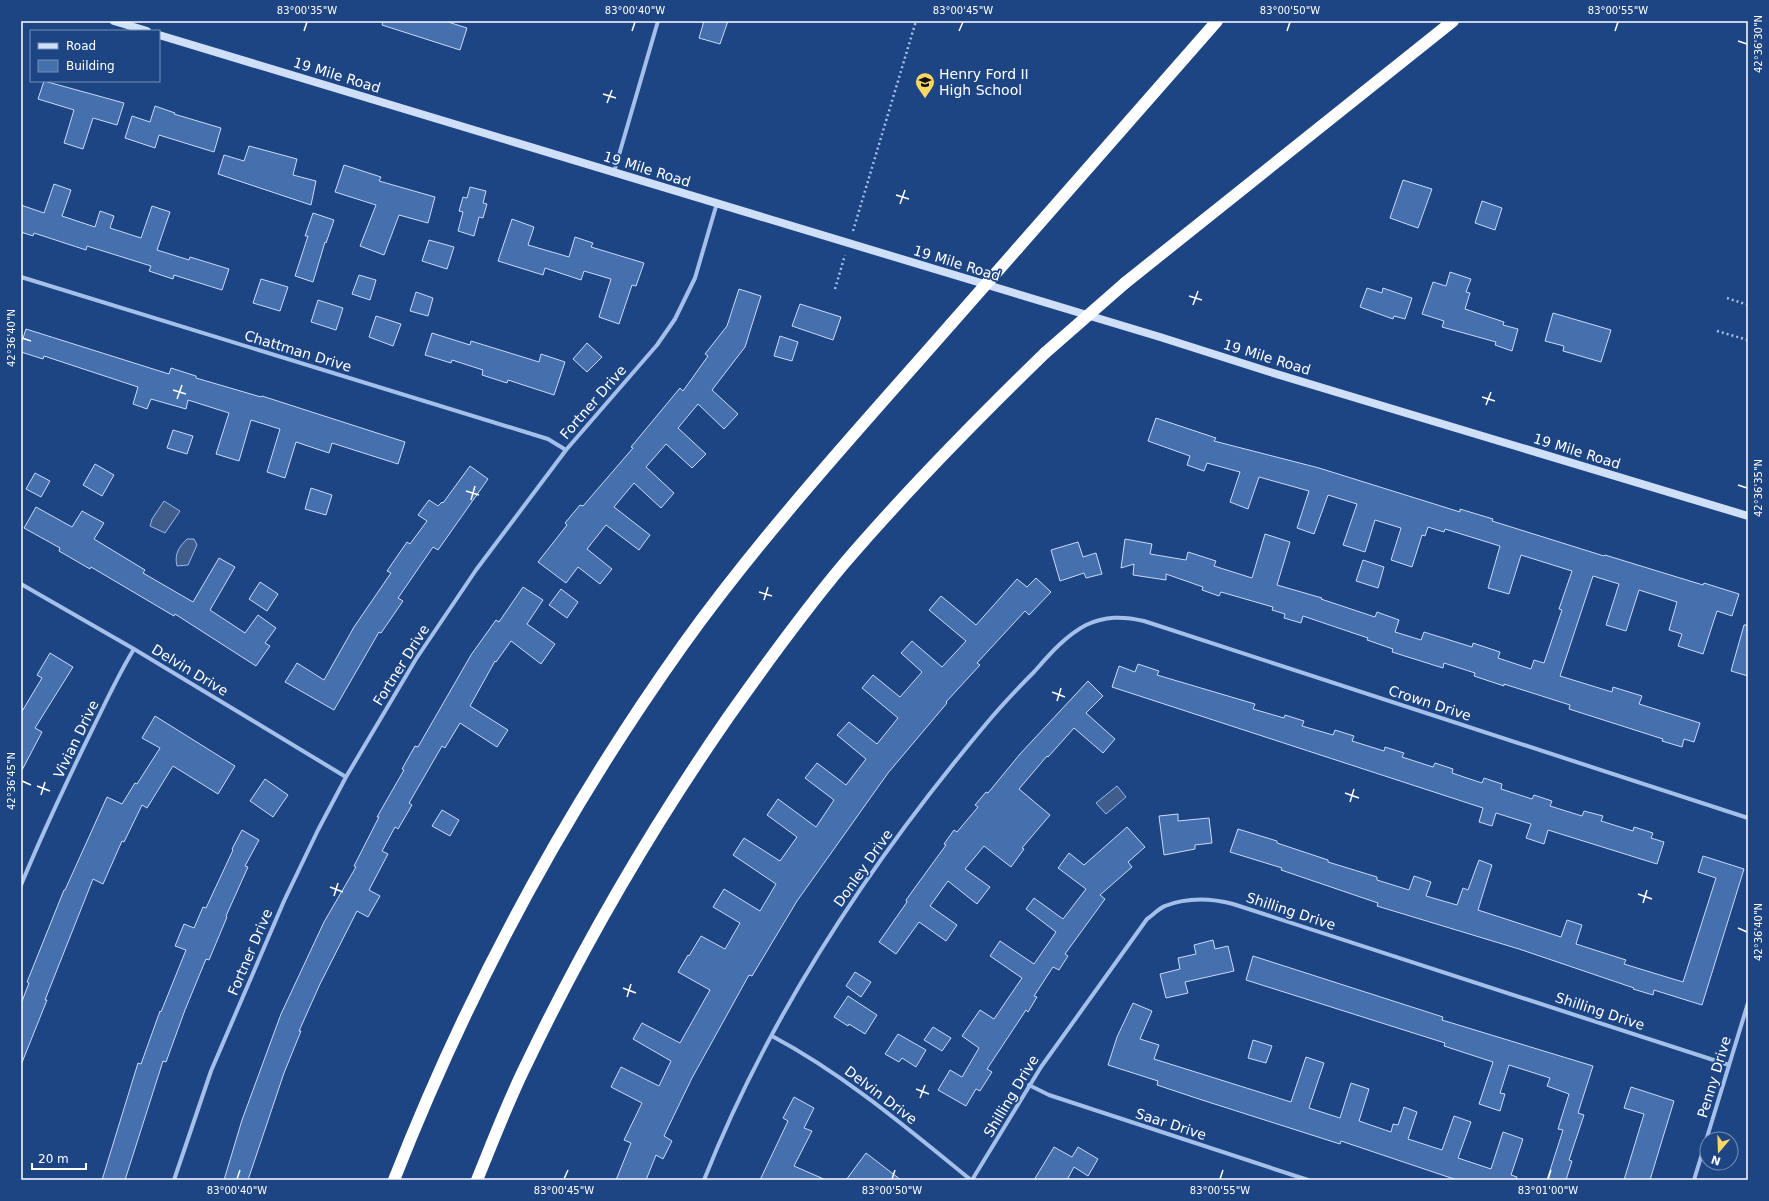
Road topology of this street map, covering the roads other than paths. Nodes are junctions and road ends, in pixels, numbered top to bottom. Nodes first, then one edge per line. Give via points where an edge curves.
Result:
1 (114, 21) edge
2 (658, 21) edge
3 (1216, 21) edge
4 (1453, 21) edge
5 (144, 30) edge
6 (160, 35) edge
7 (613, 173) junction
8 (717, 204) junction
9 (21, 278) edge
10 (566, 450) junction
11 (1748, 516) edge
12 (21, 584) edge
13 (1105, 618) joint
14 (134, 648) junction
15 (346, 777) junction
16 (1748, 818) edge
17 (21, 885) edge
18 (1748, 1003) edge
19 (772, 1036) junction
20 (1730, 1065) junction
21 (1029, 1086) junction
22 (174, 1180) edge
23 (394, 1180) edge
24 (477, 1180) edge
25 (704, 1180) edge
26 (971, 1180) edge
27 (1308, 1180) edge
28 (1694, 1180) edge

1 - 5 street
2 - 7 street
3 - 23 highway, bridge via 787,512 684,644 612,750 543,864 485,974 428,1096
4 - 24 highway, bridge via 1125,283 1045,353 952,445 841,568 779,646 658,823 590,939 526,1064
6 - 7 street, 19 Mile Road
7 - 8 street, 19 Mile Road
8 - 10 street, Fortner Drive via 695,278 675,319 657,345
8 - 11 street, 19 Mile Road
9 - 10 street, Chattman Drive via 548,439
10 - 15 street, Fortner Drive via 476,570 420,653
12 - 14 street, Delvin Drive
13 - 16 street, Crown Drive via 1144,621
13 - 19 street, Donley Drive via 1086,625 1066,638 1002,706 945,773 856,895 813,963
14 - 15 street, Delvin Drive
14 - 17 street, Vivian Drive via 43,831
15 - 22 street, Fortner Drive via 284,901 211,1071
18 - 20 street, Penny Drive
19 - 25 street, Donley Drive via 719,1141
19 - 26 street, Delvin Drive via 824,1066 882,1107
20 - 21 street, Shilling Drive via 1233,904 1199,898 1164,906 1147,919
20 - 28 street, Penny Drive
21 - 26 street, Shilling Drive
21 - 27 street, Saar Drive via 1049,1096

